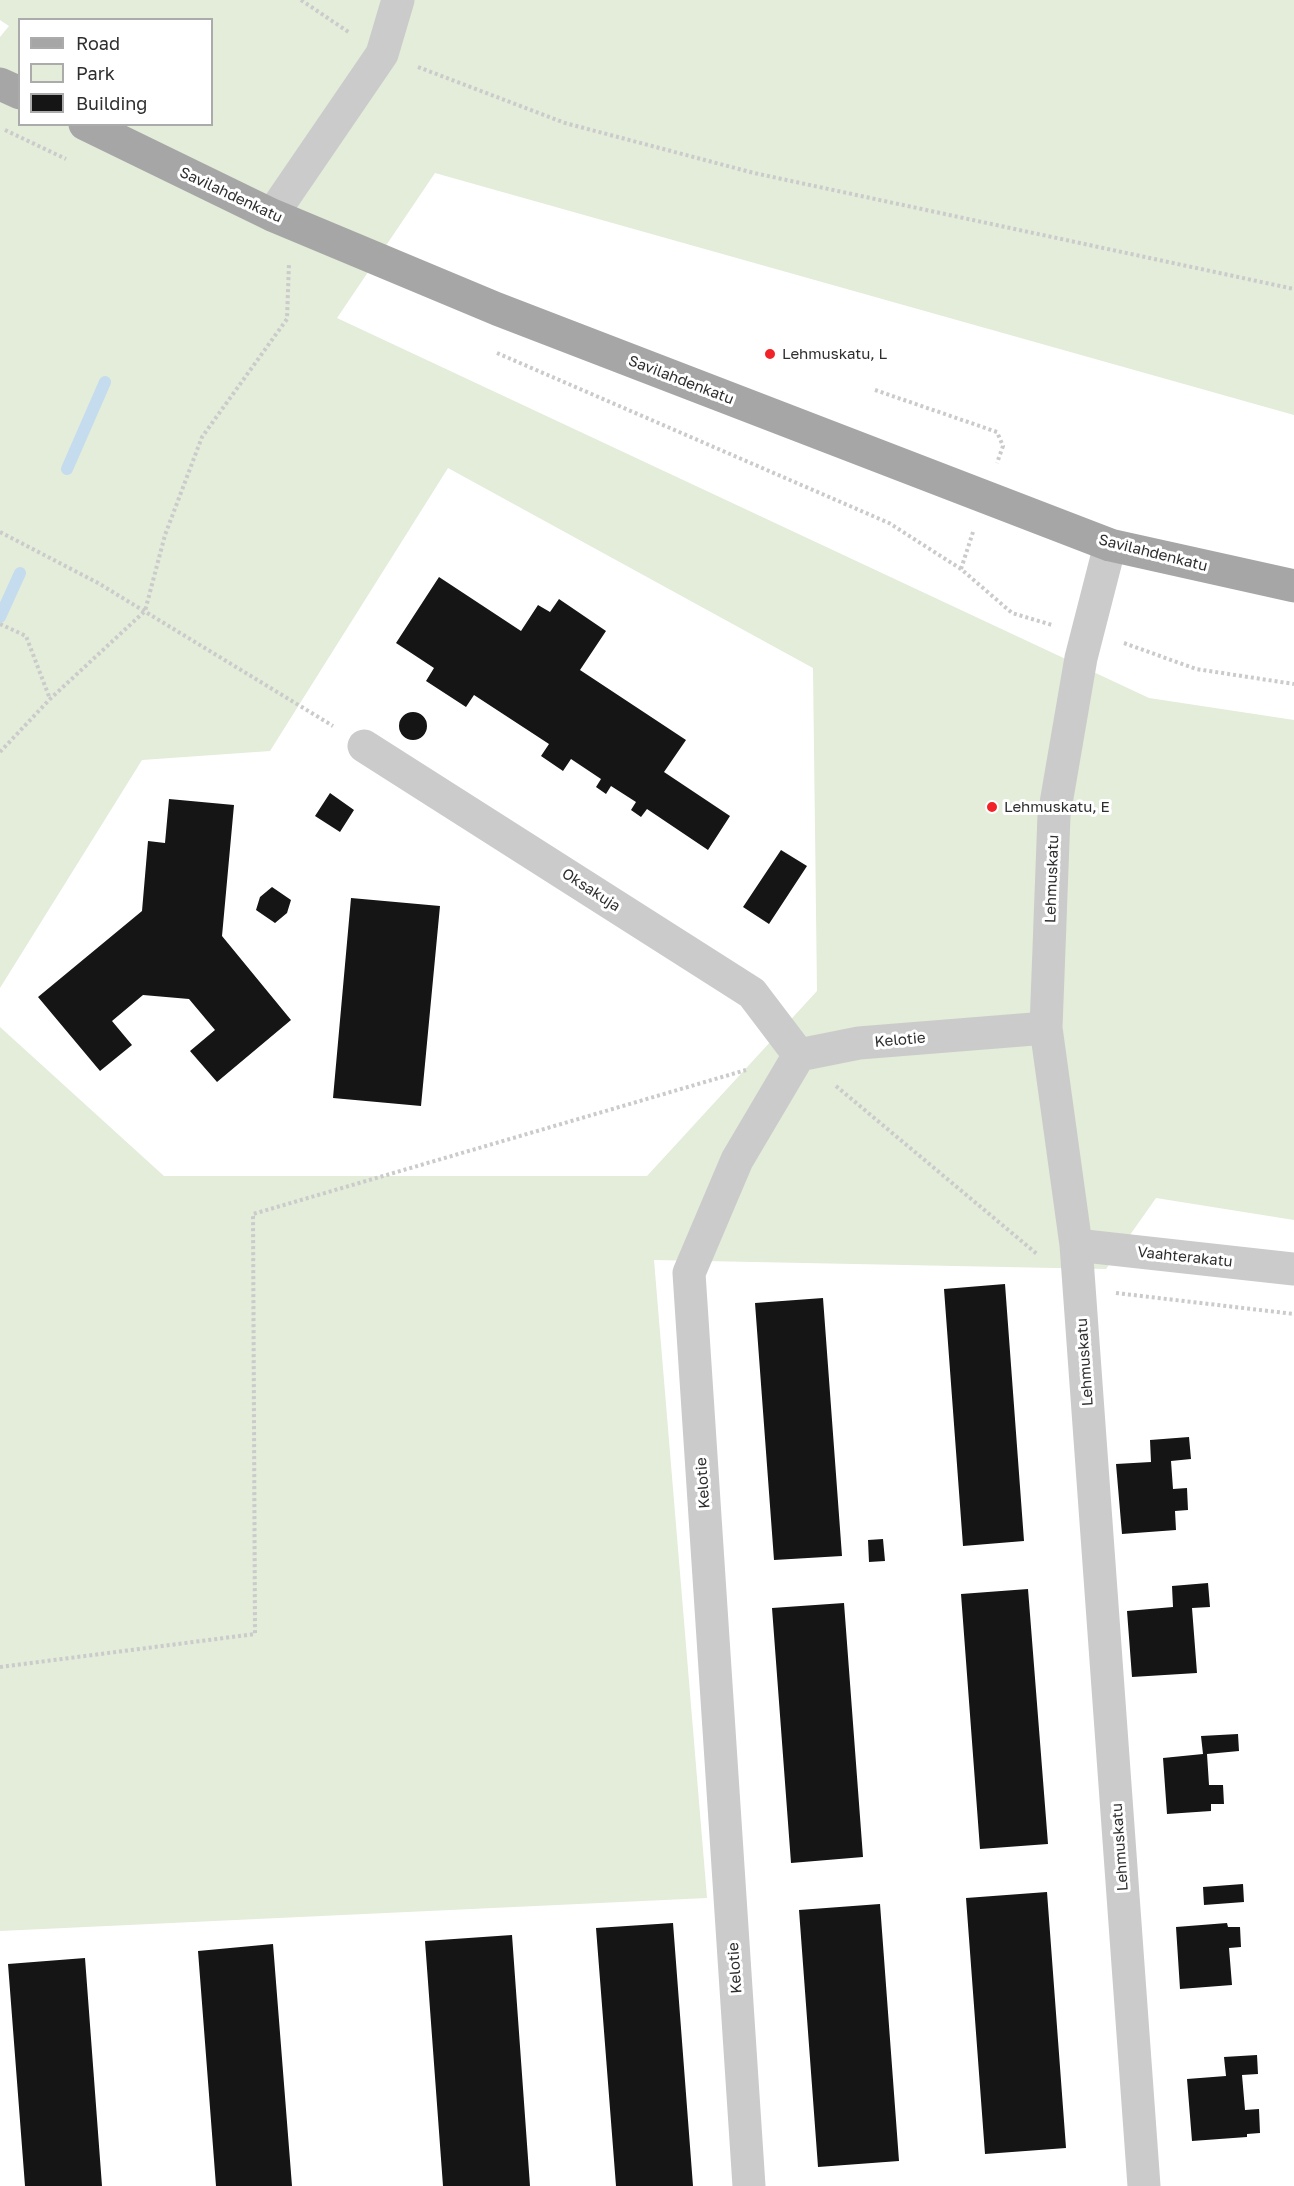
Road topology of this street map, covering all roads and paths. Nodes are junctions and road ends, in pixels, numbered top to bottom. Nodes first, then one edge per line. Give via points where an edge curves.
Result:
1 (301, 0) edge
2 (398, 0) edge
3 (382, 54) junction
4 (0, 84) edge
5 (18, 92) edge
6 (89, 126) edge
7 (0, 128) edge
8 (75, 164) dead end
9 (272, 215) junction
10 (279, 258) dead end
11 (289, 262) junction
12 (300, 267) dead end
13 (1294, 289) edge
14 (496, 352) dead end
15 (0, 532) edge
16 (1110, 545) junction
17 (1294, 586) edge
18 (145, 611) junction
19 (0, 624) edge
20 (1086, 635) junction
21 (1294, 684) edge
22 (50, 699) junction
23 (364, 746) joint
24 (0, 752) edge
25 (1046, 1028) junction
26 (799, 1055) junction
27 (1076, 1245) junction
28 (1294, 1269) edge
29 (1079, 1289) junction
30 (1294, 1314) edge
31 (0, 1667) edge
32 (749, 2186) edge
33 (1144, 2186) edge

1 - 3 path
2 - 3 street
3 - 9 street
3 - 13 path via 565,123 754,173
4 - 5 main road
6 - 9 main road, Savilahdenkatu
7 - 8 path
9 - 16 main road, Savilahdenkatu via 497,309
10 - 11 path
11 - 12 path
11 - 18 path via 287,319 202,437 165,535
14 - 20 path via 889,523 961,569 1012,613
15 - 18 path
16 - 17 main road, Savilahdenkatu
16 - 20 street, Lehmuskatu
18 - 22 path
18 - 23 path
19 - 22 path via 26,636
20 - 21 path via 1116,640 1196,669
20 - 25 street, Lehmuskatu via 1054,815
22 - 24 path
23 - 26 street, Oksakuja via 752,993
25 - 26 street, Kelotie via 859,1043
25 - 27 street, Lehmuskatu
26 - 29 path
26 - 31 path via 253,1214 255,1634
26 - 32 street, Kelotie via 737,1160 689,1273
27 - 28 street, Vaahterakatu
27 - 29 street, Lehmuskatu
29 - 30 path
29 - 33 street, Lehmuskatu

